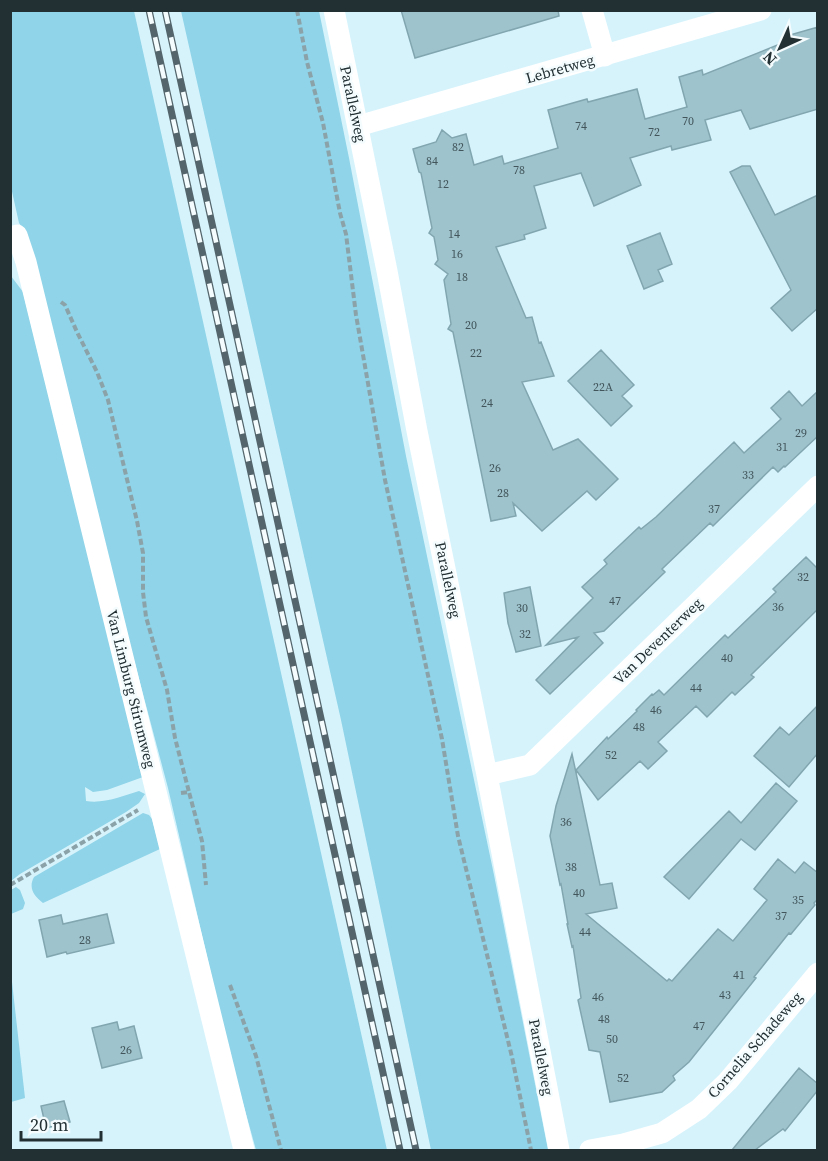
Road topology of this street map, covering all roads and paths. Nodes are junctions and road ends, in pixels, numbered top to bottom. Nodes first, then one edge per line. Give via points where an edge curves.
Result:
1 (297, 10) edge
2 (334, 10) edge
3 (592, 10) edge
4 (761, 10) edge
5 (605, 56) junction
6 (358, 126) junction
7 (10, 237) edge
8 (30, 283) junction
9 (818, 486) edge
10 (487, 775) junction
11 (189, 792) junction
12 (157, 797) junction
13 (10, 885) edge
14 (206, 892) dead end
15 (818, 973) edge
16 (229, 982) dead end
17 (244, 1150) edge
18 (281, 1150) edge
19 (531, 1150) edge
20 (559, 1150) edge
21 (590, 1150) edge

1 - 19 path via 346,234 385,480 442,739 460,847
2 - 6 street, Parallelweg
3 - 5 street
4 - 5 street, Lebretweg
5 - 6 street, Lebretweg
6 - 10 street, Parallelweg
7 - 8 street, Van Limburg Stirumweg via 16,236
8 - 11 path via 51,291 65,305 108,400 143,553 146,617
8 - 12 street, Van Limburg Stirumweg
9 - 10 street, Van Deventerweg via 530,765
10 - 20 street, Parallelweg
11 - 12 path
11 - 14 path via 202,841
12 - 13 path
12 - 17 street, Van Limburg Stirumweg
15 - 21 street, Cornelia Schadeweg via 728,1081 699,1109 662,1133
16 - 18 path via 256,1056

